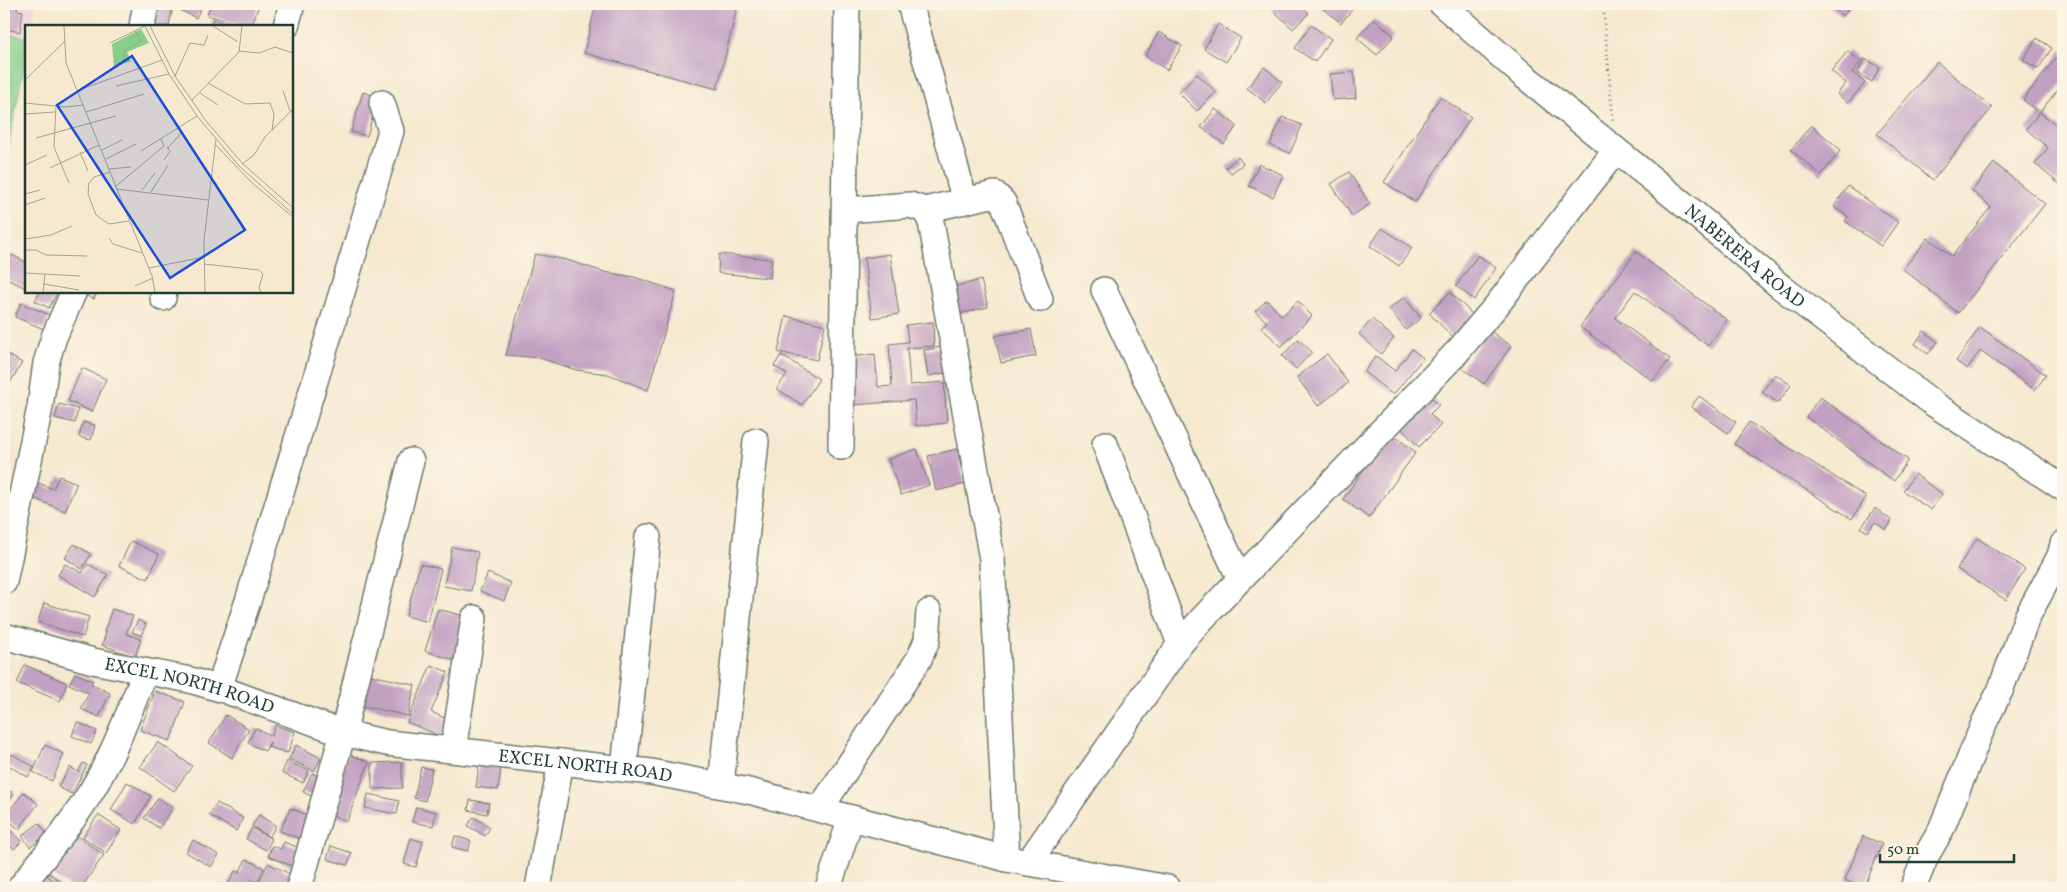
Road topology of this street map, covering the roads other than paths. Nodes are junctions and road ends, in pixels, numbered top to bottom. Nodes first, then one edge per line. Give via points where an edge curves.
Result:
1 (146, 4) edge
2 (292, 4) edge
3 (848, 4) edge
4 (910, 4) edge
5 (1442, 4) edge
6 (142, 25) edge
7 (286, 25) edge
8 (382, 103) dead end
9 (1616, 150) junction
10 (965, 201) junction
11 (846, 210) junction
12 (925, 210) junction
13 (1104, 290) dead end
14 (74, 292) edge
15 (1040, 299) dead end
16 (756, 441) dead end
17 (1104, 444) dead end
18 (841, 447) dead end
19 (411, 461) dead end
20 (2063, 488) edge
21 (648, 537) dead end
22 (2063, 544) edge
23 (1240, 579) junction
24 (4, 582) edge
25 (929, 612) dead end
26 (474, 618) dead end
27 (4, 636) edge
28 (1180, 644) junction
29 (145, 672) junction
30 (219, 688) junction
31 (342, 733) junction
32 (453, 750) junction
33 (561, 762) junction
34 (624, 769) junction
35 (721, 785) junction
36 (820, 810) junction
37 (851, 818) junction
38 (1018, 861) junction
39 (20, 888) edge
40 (298, 888) edge
41 (538, 888) edge
42 (828, 888) edge
43 (1168, 888) edge
44 (1913, 888) edge

1 - 6 street
2 - 7 street
3 - 11 street
4 - 10 street
5 - 9 street, NABERERA ROAD
8 - 30 street via 391,131
9 - 20 street, NABERERA ROAD via 1781,287 1919,392
9 - 23 street via 1457,352
10 - 12 street
10 - 15 street via 995,194 1003,202
11 - 12 street via 910,205
11 - 18 street
12 - 38 street via 931,222 992,559
13 - 23 street
14 - 24 street via 46,363
16 - 35 street
17 - 28 street
19 - 31 street
21 - 34 street
22 - 44 street via 2060,556 2027,617 2000,691
23 - 28 street
25 - 36 street via 927,640 919,659
26 - 32 street
27 - 29 street, EXCEL NORTH ROAD
28 - 38 street
29 - 30 street, EXCEL NORTH ROAD
29 - 39 street via 106,767 60,837
30 - 31 street, EXCEL NORTH ROAD
31 - 32 street, EXCEL NORTH ROAD via 387,743
31 - 40 street
32 - 33 street, EXCEL NORTH ROAD
33 - 34 street, EXCEL NORTH ROAD
33 - 41 street
34 - 35 street, EXCEL NORTH ROAD
35 - 36 street, EXCEL NORTH ROAD
36 - 37 street, EXCEL NORTH ROAD
37 - 38 street, EXCEL NORTH ROAD
37 - 42 street
38 - 43 street, EXCEL NORTH ROAD

